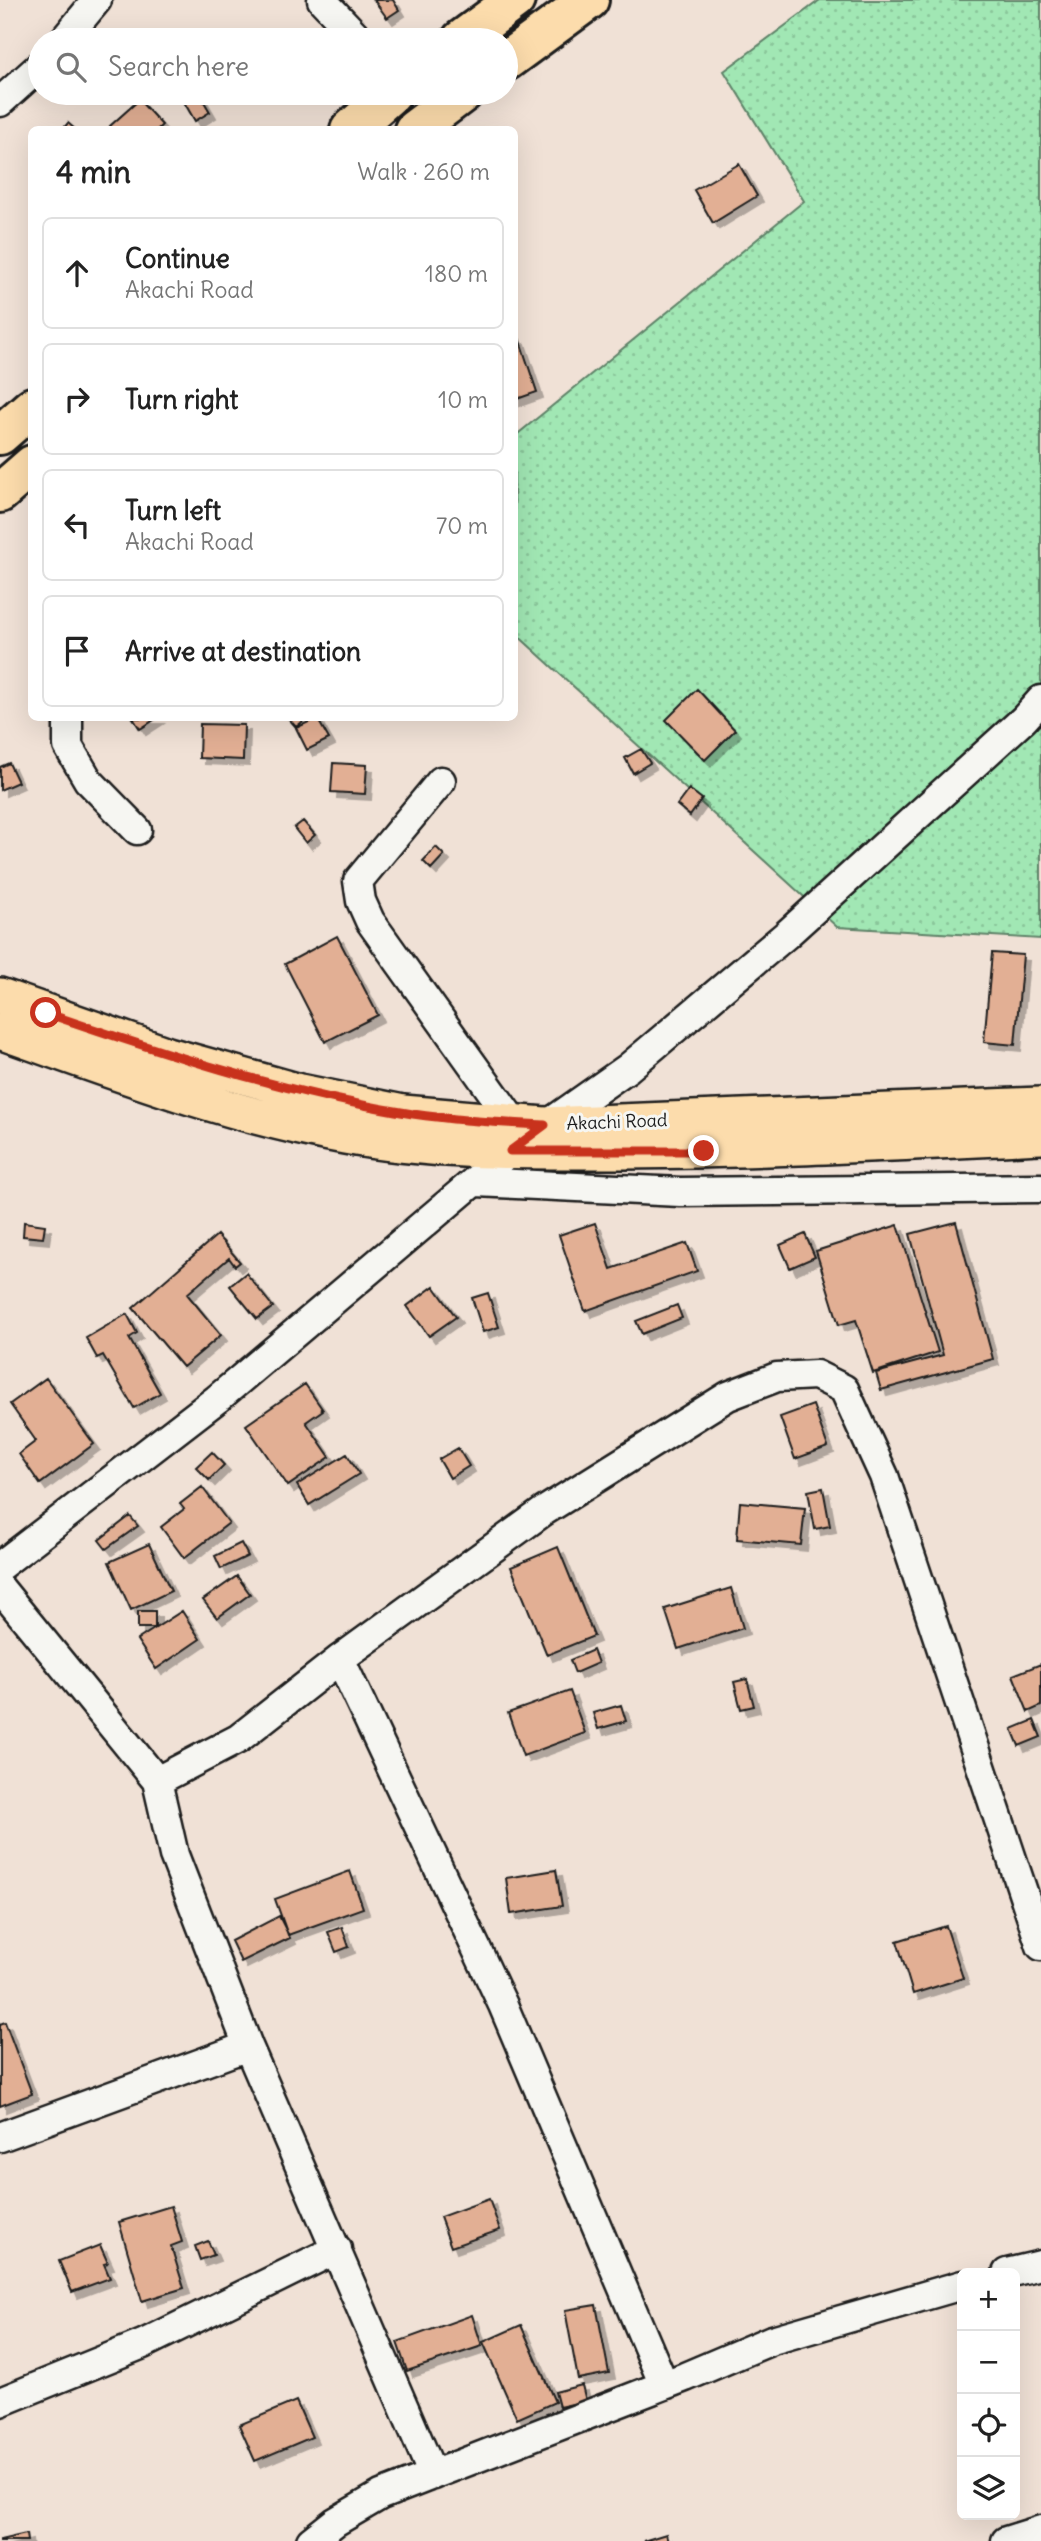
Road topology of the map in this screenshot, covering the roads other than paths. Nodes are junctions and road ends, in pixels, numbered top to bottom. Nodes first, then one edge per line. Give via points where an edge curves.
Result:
1 (97, 0) edge
2 (322, 0) edge
3 (515, 0) edge
4 (589, 0) edge
5 (74, 28) edge
6 (349, 28) edge
7 (477, 28) edge
8 (518, 52) edge
9 (28, 77) edge
10 (0, 102) edge
11 (378, 105) edge
12 (447, 105) edge
13 (355, 126) edge
14 (419, 126) edge
15 (28, 468) edge
16 (0, 493) edge
17 (1041, 700) edge
18 (68, 721) edge
19 (441, 781) dead end
20 (137, 830) dead end
21 (0, 996) edge
22 (0, 1031) edge
23 (1041, 1105) edge
24 (523, 1133) junction
25 (1041, 1136) edge
26 (477, 1182) junction
27 (1041, 1188) edge
28 (0, 1566) edge
29 (0, 1587) edge
30 (340, 1659) junction
31 (157, 1782) junction
32 (1041, 1946) edge
33 (248, 2046) junction
34 (0, 2137) edge
35 (337, 2249) junction
36 (1041, 2264) edge
37 (1020, 2270) edge
38 (957, 2286) edge
39 (664, 2385) junction
40 (0, 2402) edge
41 (433, 2475) junction
42 (1041, 2530) edge
43 (311, 2541) edge
44 (1006, 2541) edge

1 - 5 street
2 - 6 street
3 - 7 highway
4 - 8 highway
9 - 10 street
11 - 13 highway
12 - 14 highway
15 - 16 highway
17 - 24 street via 786,935 628,1068
18 - 20 street via 68,746 88,780
19 - 24 street via 358,881 361,901 370,921
21 - 24 main road, Akachi Road via 168,1055 300,1092
22 - 24 main road, Akachi Road via 167,1090 346,1136 433,1148
23 - 24 main road, Akachi Road
24 - 25 main road, Akachi Road via 704,1151
24 - 26 street
26 - 27 street via 680,1192
26 - 28 street via 217,1399
29 - 31 street
30 - 31 street via 238,1739
30 - 32 street via 544,1511 728,1396 777,1377 816,1375 844,1389 884,1476
30 - 39 street via 503,2005
31 - 33 street via 174,1855
33 - 34 street
33 - 35 street
35 - 40 street via 143,2344
35 - 41 street
36 - 37 street
38 - 39 street via 772,2340
39 - 41 street
41 - 43 street via 381,2495
42 - 44 street

